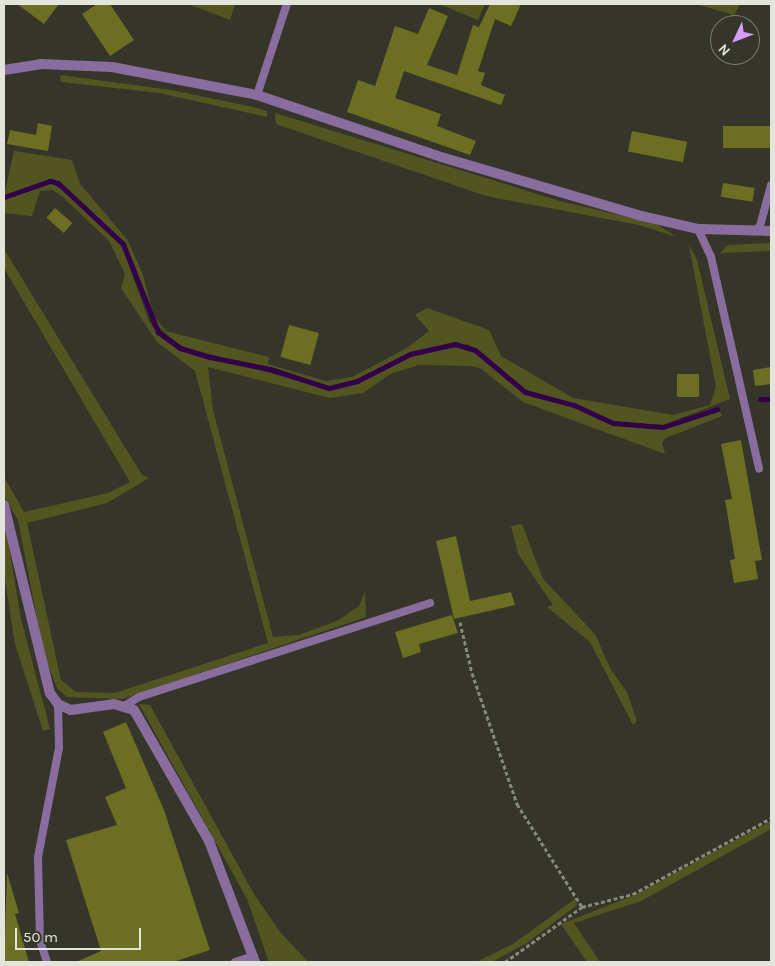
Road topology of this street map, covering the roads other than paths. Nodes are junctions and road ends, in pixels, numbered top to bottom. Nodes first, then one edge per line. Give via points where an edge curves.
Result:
1 (287, 4) edge
2 (4, 70) edge
3 (257, 95) junction
4 (771, 185) edge
5 (698, 229) junction
6 (771, 231) edge
7 (752, 232) junction
8 (759, 469) dead end
9 (4, 506) edge
10 (430, 603) dead end
11 (58, 704) junction
12 (126, 705) junction
13 (255, 959) edge
14 (47, 962) edge
15 (235, 962) edge

1 - 3 lane
2 - 3 street via 41,64 112,67
3 - 5 street via 440,158
4 - 7 lane via 760,226
5 - 7 street
5 - 8 lane via 711,257
6 - 7 street
9 - 11 street via 16,542 42,672
10 - 12 lane via 139,696
11 - 12 street via 71,710
11 - 14 lane via 59,748 38,857 40,940
12 - 13 street via 134,710 190,803
13 - 15 lane

